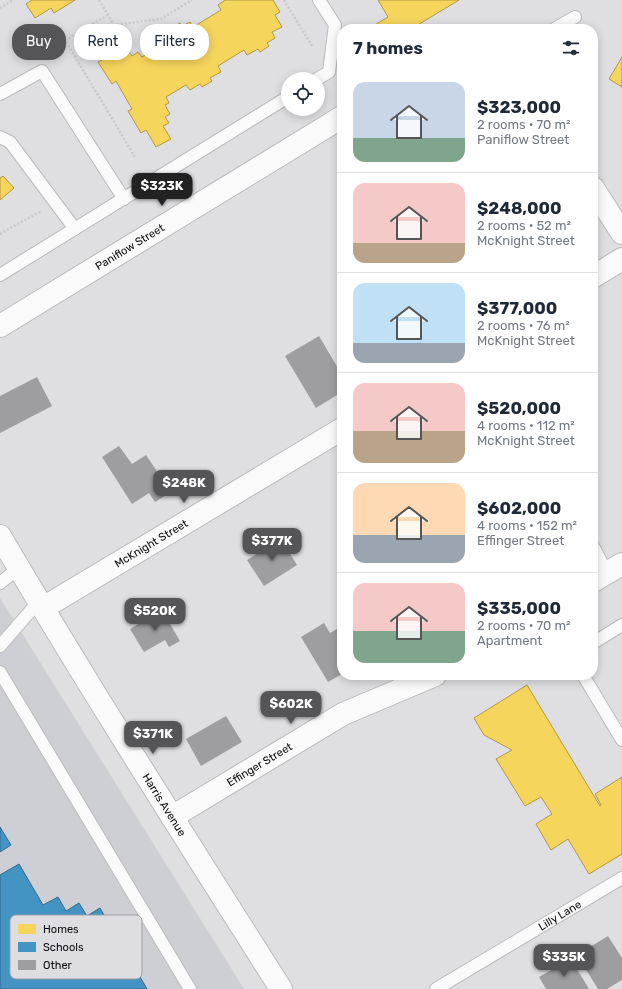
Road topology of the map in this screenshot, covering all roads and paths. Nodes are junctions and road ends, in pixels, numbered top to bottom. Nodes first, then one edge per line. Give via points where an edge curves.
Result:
1 (13, 0) edge
2 (99, 0) edge
3 (192, 0) edge
4 (284, 0) edge
5 (319, 0) edge
6 (0, 8) edge
7 (108, 14) junction
8 (575, 16) dead end
9 (562, 24) edge
10 (312, 46) dead end
11 (325, 74) edge
12 (0, 94) edge
13 (281, 101) edge
14 (337, 120) edge
15 (0, 137) edge
16 (135, 157) dead end
17 (598, 196) edge
18 (124, 199) junction
19 (56, 204) junction
20 (75, 229) junction
21 (622, 233) edge
22 (0, 234) edge
23 (622, 259) edge
24 (598, 274) edge
25 (0, 275) edge
26 (0, 326) edge
27 (337, 432) edge
28 (7, 553) edge
29 (598, 556) edge
30 (607, 573) edge
31 (0, 583) edge
32 (41, 605) junction
33 (622, 626) edge
34 (598, 639) edge
35 (0, 646) edge
36 (0, 672) edge
37 (423, 680) edge
38 (586, 680) edge
39 (622, 740) edge
40 (172, 817) junction
41 (622, 878) edge
42 (190, 989) edge
43 (281, 989) edge
44 (436, 989) edge

1 - 6 path
2 - 7 path
3 - 7 path via 161,19 114,25
4 - 10 path
5 - 11 lane via 335,25 329,72
7 - 16 path via 65,40
8 - 9 lane
12 - 18 lane via 42,71
13 - 18 lane
14 - 26 street, Paniflow Street
15 - 19 lane via 10,142
17 - 21 street
18 - 20 lane
19 - 20 lane
19 - 22 path
20 - 25 lane
23 - 24 street
27 - 32 street, McKnight Street
28 - 31 lane
28 - 32 street, Harris Avenue
29 - 30 lane
32 - 35 lane
32 - 40 street, Harris Avenue
33 - 34 lane
36 - 42 lane
37 - 40 street, Effinger Street via 343,714
38 - 39 lane
40 - 43 street, Harris Avenue
41 - 44 lane, Lilly Lane

